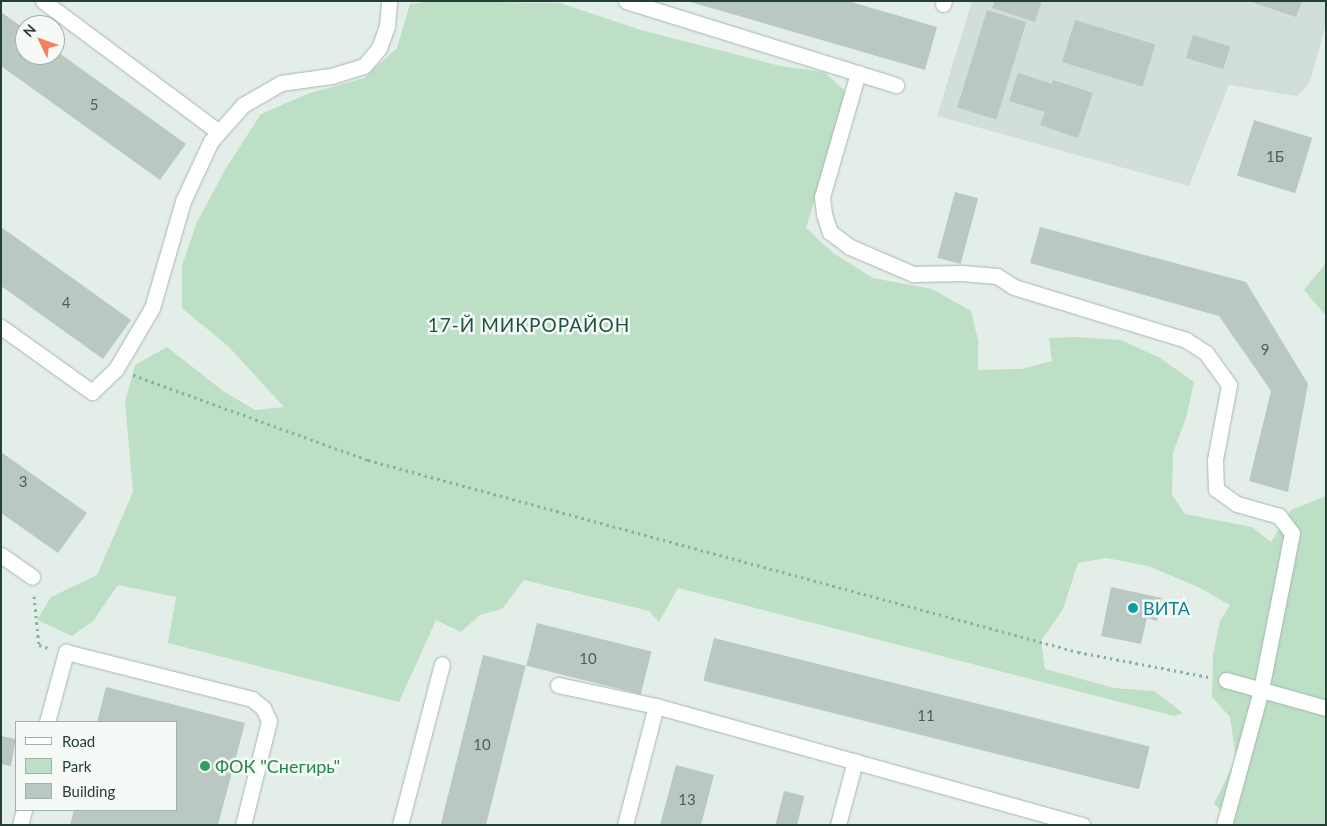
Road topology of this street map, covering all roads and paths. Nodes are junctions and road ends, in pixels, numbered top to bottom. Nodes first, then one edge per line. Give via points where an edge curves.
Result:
1 (44, 1) edge
2 (389, 1) edge
3 (626, 1) edge
4 (858, 73) junction
5 (896, 85) dead end
6 (219, 132) junction
7 (1, 327) edge
8 (116, 369) junction
9 (1, 554) edge
10 (32, 577) joint
11 (66, 652) junction
12 (442, 664) dead end
13 (1226, 680) joint
14 (558, 686) dead end
15 (1261, 690) junction
16 (656, 706) junction
17 (1326, 708) edge
18 (47, 721) edge
19 (855, 761) junction
20 (24, 811) edge
21 (1062, 821) edge
22 (20, 825) edge
23 (243, 825) edge
24 (400, 825) edge
25 (625, 825) edge
26 (838, 825) edge
27 (1082, 825) edge
28 (1224, 825) edge

1 - 6 street
2 - 6 street via 387,26 379,48 364,66 330,76 281,83 243,105
3 - 4 street
4 - 5 street
4 - 15 street via 822,197 830,232 850,248 913,274 996,276 1014,288 1186,340 1206,353 1229,385 1215,460 1216,489 1236,504 1279,516 1292,533
6 - 8 street via 211,141 183,201 152,308
7 - 8 street via 92,392
8 - 13 path via 368,460 1078,652
9 - 10 street
10 - 11 path via 40,645
11 - 18 street
11 - 23 street via 252,699 263,708 269,721
12 - 24 street
13 - 15 street
14 - 16 street
15 - 17 street
15 - 28 street
16 - 19 street
16 - 25 street
19 - 21 street
19 - 26 street
20 - 22 street
21 - 27 street

